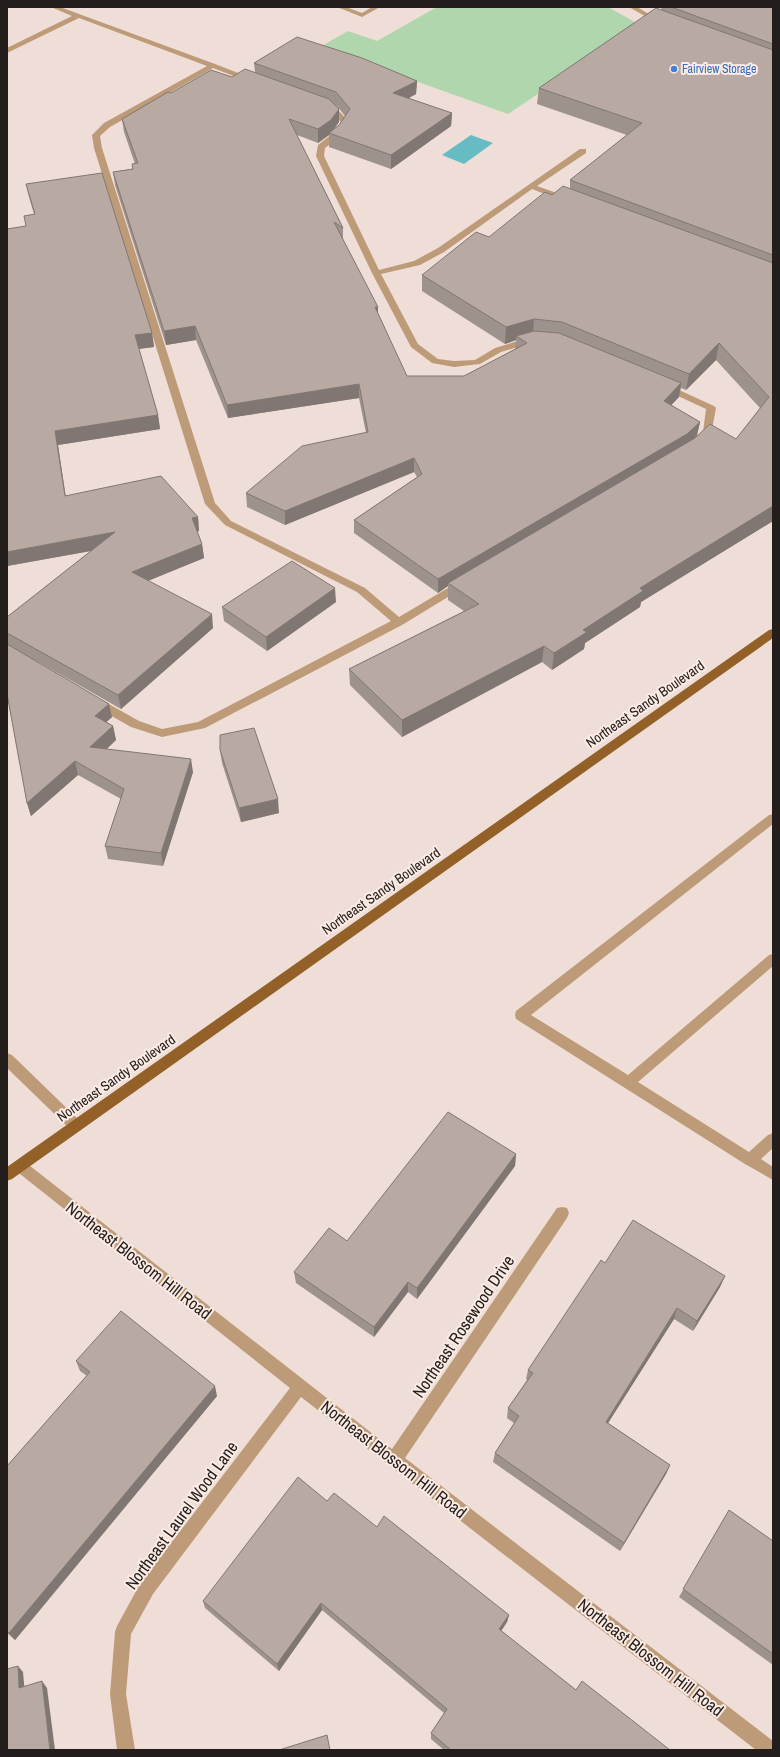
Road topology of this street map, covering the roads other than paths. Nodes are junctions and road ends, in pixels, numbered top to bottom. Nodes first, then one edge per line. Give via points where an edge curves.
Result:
1 (54, 7) edge
2 (340, 7) edge
3 (377, 7) edge
4 (632, 7) edge
5 (78, 16) junction
6 (668, 26) edge
7 (7, 51) edge
8 (213, 66) junction
9 (262, 83) edge
10 (319, 104) edge
11 (583, 150) dead end
12 (531, 186) junction
13 (580, 204) edge
14 (376, 273) junction
15 (539, 340) edge
16 (654, 382) edge
17 (698, 442) edge
18 (472, 578) edge
19 (398, 622) junction
20 (773, 634) edge
21 (88, 697) edge
22 (773, 818) edge
23 (773, 959) edge
24 (7, 1059) edge
25 (628, 1084) junction
26 (76, 1126) junction
27 (773, 1139) edge
28 (750, 1160) junction
29 (20, 1166) junction
30 (773, 1174) edge
31 (7, 1176) edge
32 (562, 1213) dead end
33 (300, 1387) junction
34 (394, 1460) junction
35 (126, 1750) edge
36 (770, 1750) edge

1 - 5 street
2 - 3 street via 362,15
4 - 6 street
5 - 7 street
5 - 8 street
8 - 9 street
8 - 19 street via 107,125 96,135 210,504 228,523 361,590
10 - 14 street via 333,109 345,122 335,136 321,147 320,156
11 - 12 street
12 - 13 street
12 - 14 street via 441,250 417,263
14 - 15 street via 414,345 435,361 454,364 477,362 498,350
16 - 17 street via 711,408 708,433
18 - 19 street
19 - 21 street via 201,725 162,733 135,724
20 - 26 main road, Northeast Sandy Boulevard
22 - 25 street via 521,1015
23 - 25 street
24 - 26 street
25 - 28 street
26 - 29 main road, Northeast Sandy Boulevard
27 - 28 street
28 - 30 street
29 - 31 main road, Northeast Sandy Boulevard
29 - 33 street, Northeast Blossom Hill Road
32 - 34 street, Northeast Rosewood Drive
33 - 34 street, Northeast Blossom Hill Road
33 - 35 street, Northeast Laurel Wood Lane via 148,1588 124,1632 118,1694
34 - 36 street, Northeast Blossom Hill Road

